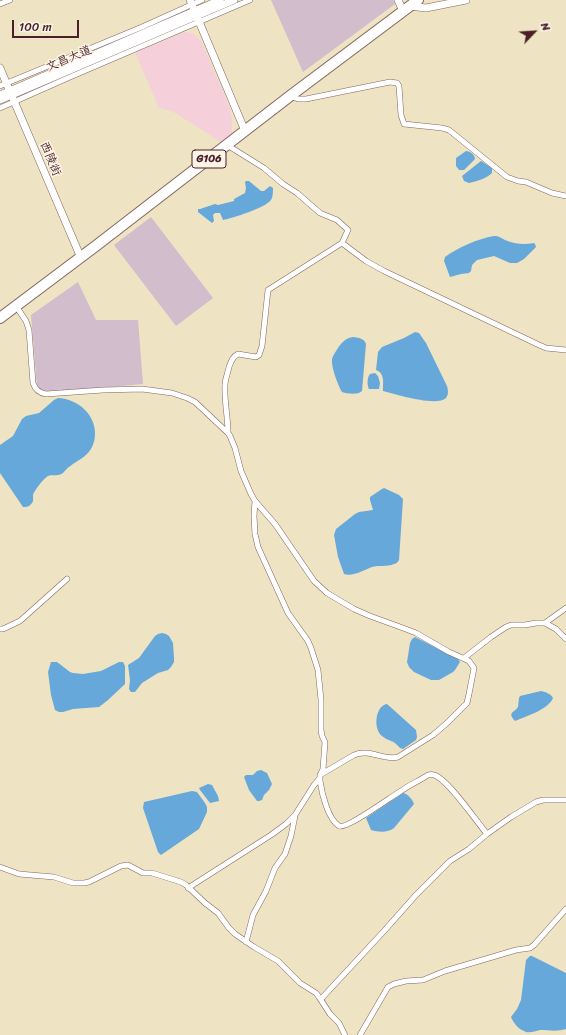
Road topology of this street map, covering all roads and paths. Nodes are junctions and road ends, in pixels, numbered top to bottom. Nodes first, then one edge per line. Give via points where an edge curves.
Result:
1 (10, 0) edge
2 (202, 0) edge
3 (220, 0) edge
4 (234, 0) edge
5 (250, 0) edge
6 (398, 0) edge
7 (466, 0) edge
8 (0, 4) edge
9 (410, 6) edge
10 (194, 11) edge
11 (0, 68) edge
12 (8, 92) edge
13 (0, 95) edge
14 (290, 96) junction
15 (0, 100) edge
16 (0, 108) edge
17 (244, 131) junction
18 (227, 145) junction
19 (566, 196) edge
20 (342, 243) junction
21 (80, 258) junction
22 (16, 306) junction
23 (0, 318) edge
24 (566, 350) edge
25 (228, 432) junction
26 (255, 501) junction
27 (67, 578) dead end
28 (566, 608) edge
29 (545, 623) junction
30 (0, 629) edge
31 (566, 639) edge
32 (464, 658) junction
33 (320, 777) junction
34 (566, 800) edge
35 (295, 815) junction
36 (487, 834) junction
37 (0, 867) edge
38 (188, 888) junction
39 (566, 909) edge
40 (246, 942) junction
41 (321, 999) junction
42 (345, 1035) edge
43 (360, 1035) edge

1 - 8 street
2 - 10 street
3 - 10 street, 文昌大道
4 - 10 street, 文昌大道
5 - 10 street
6 - 9 street
7 - 9 street via 426,8
9 - 14 highway, G106
10 - 12 street, 文昌大道
10 - 12 street
10 - 17 street
11 - 12 street, 西陵街
12 - 13 street, 文昌大道
12 - 15 street, 文昌大道
12 - 16 street
12 - 21 street, 西陵街
14 - 17 highway, G106
14 - 19 street via 306,99 390,82 397,83 404,124 449,130 507,177
17 - 18 highway, G106
18 - 20 street via 264,168 320,213 337,220 348,230
18 - 21 highway, G106
20 - 24 street via 384,271 546,348
20 - 25 street via 268,290 259,355 235,355 226,378
21 - 22 highway, G106
22 - 23 highway, G106
22 - 25 street via 28,326 34,383 41,393 142,389 162,391 195,402
25 - 26 street via 243,478
26 - 32 street via 275,524 314,581 327,592 354,609 410,630
26 - 33 street via 255,534 260,552 288,613 312,648 318,670 321,730 326,742
27 - 30 street via 20,621
28 - 29 street
29 - 31 street
29 - 32 street via 508,626
32 - 33 street via 474,668 467,703 433,735 398,757 364,753 354,755
33 - 35 street
33 - 36 street via 330,816 340,826 359,818 428,775 434,775 445,782
34 - 36 street via 536,802
35 - 38 street via 271,835
35 - 40 street via 285,854 275,868 253,914
36 - 41 street via 444,866
37 - 38 street via 19,874 84,883 126,864 143,873 152,873 181,882
38 - 40 street via 218,913 229,928
39 - 43 street via 530,948 445,971 424,980 391,985
40 - 41 street via 278,961 300,984
41 - 42 street

